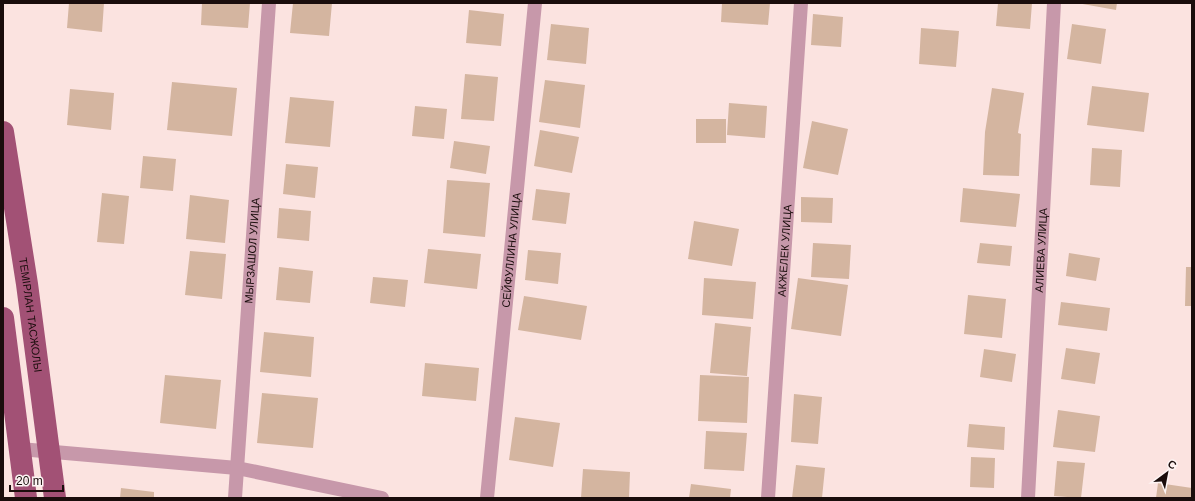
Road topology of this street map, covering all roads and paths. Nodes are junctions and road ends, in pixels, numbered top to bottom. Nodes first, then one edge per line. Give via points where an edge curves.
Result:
1 (269, 3) edge
2 (535, 3) edge
3 (801, 3) edge
4 (1054, 3) edge
5 (3, 132) edge
6 (3, 318) edge
7 (20, 449) junction
8 (49, 450) junction
9 (237, 468) junction
10 (26, 498) edge
11 (55, 498) edge
12 (235, 498) edge
13 (382, 498) edge
14 (487, 498) edge
15 (768, 498) edge
16 (1028, 498) edge

1 - 9 street, МЫРЗАШОЛ УЛИЦА
2 - 14 street, СЕЙФУЛЛИНА УЛИЦА
3 - 15 street, АКЖЕЛЕК УЛИЦА
4 - 16 street, АЛИЕВА УЛИЦА
5 - 8 main road, ТЕМІРЛАН ТАСЖОЛЫ
6 - 7 main road
7 - 8 street
7 - 10 main road
8 - 9 street
8 - 11 main road, ТЕМІРЛАН ТАСЖОЛЫ
9 - 12 street, МЫРЗАШОЛ УЛИЦА
9 - 13 street

